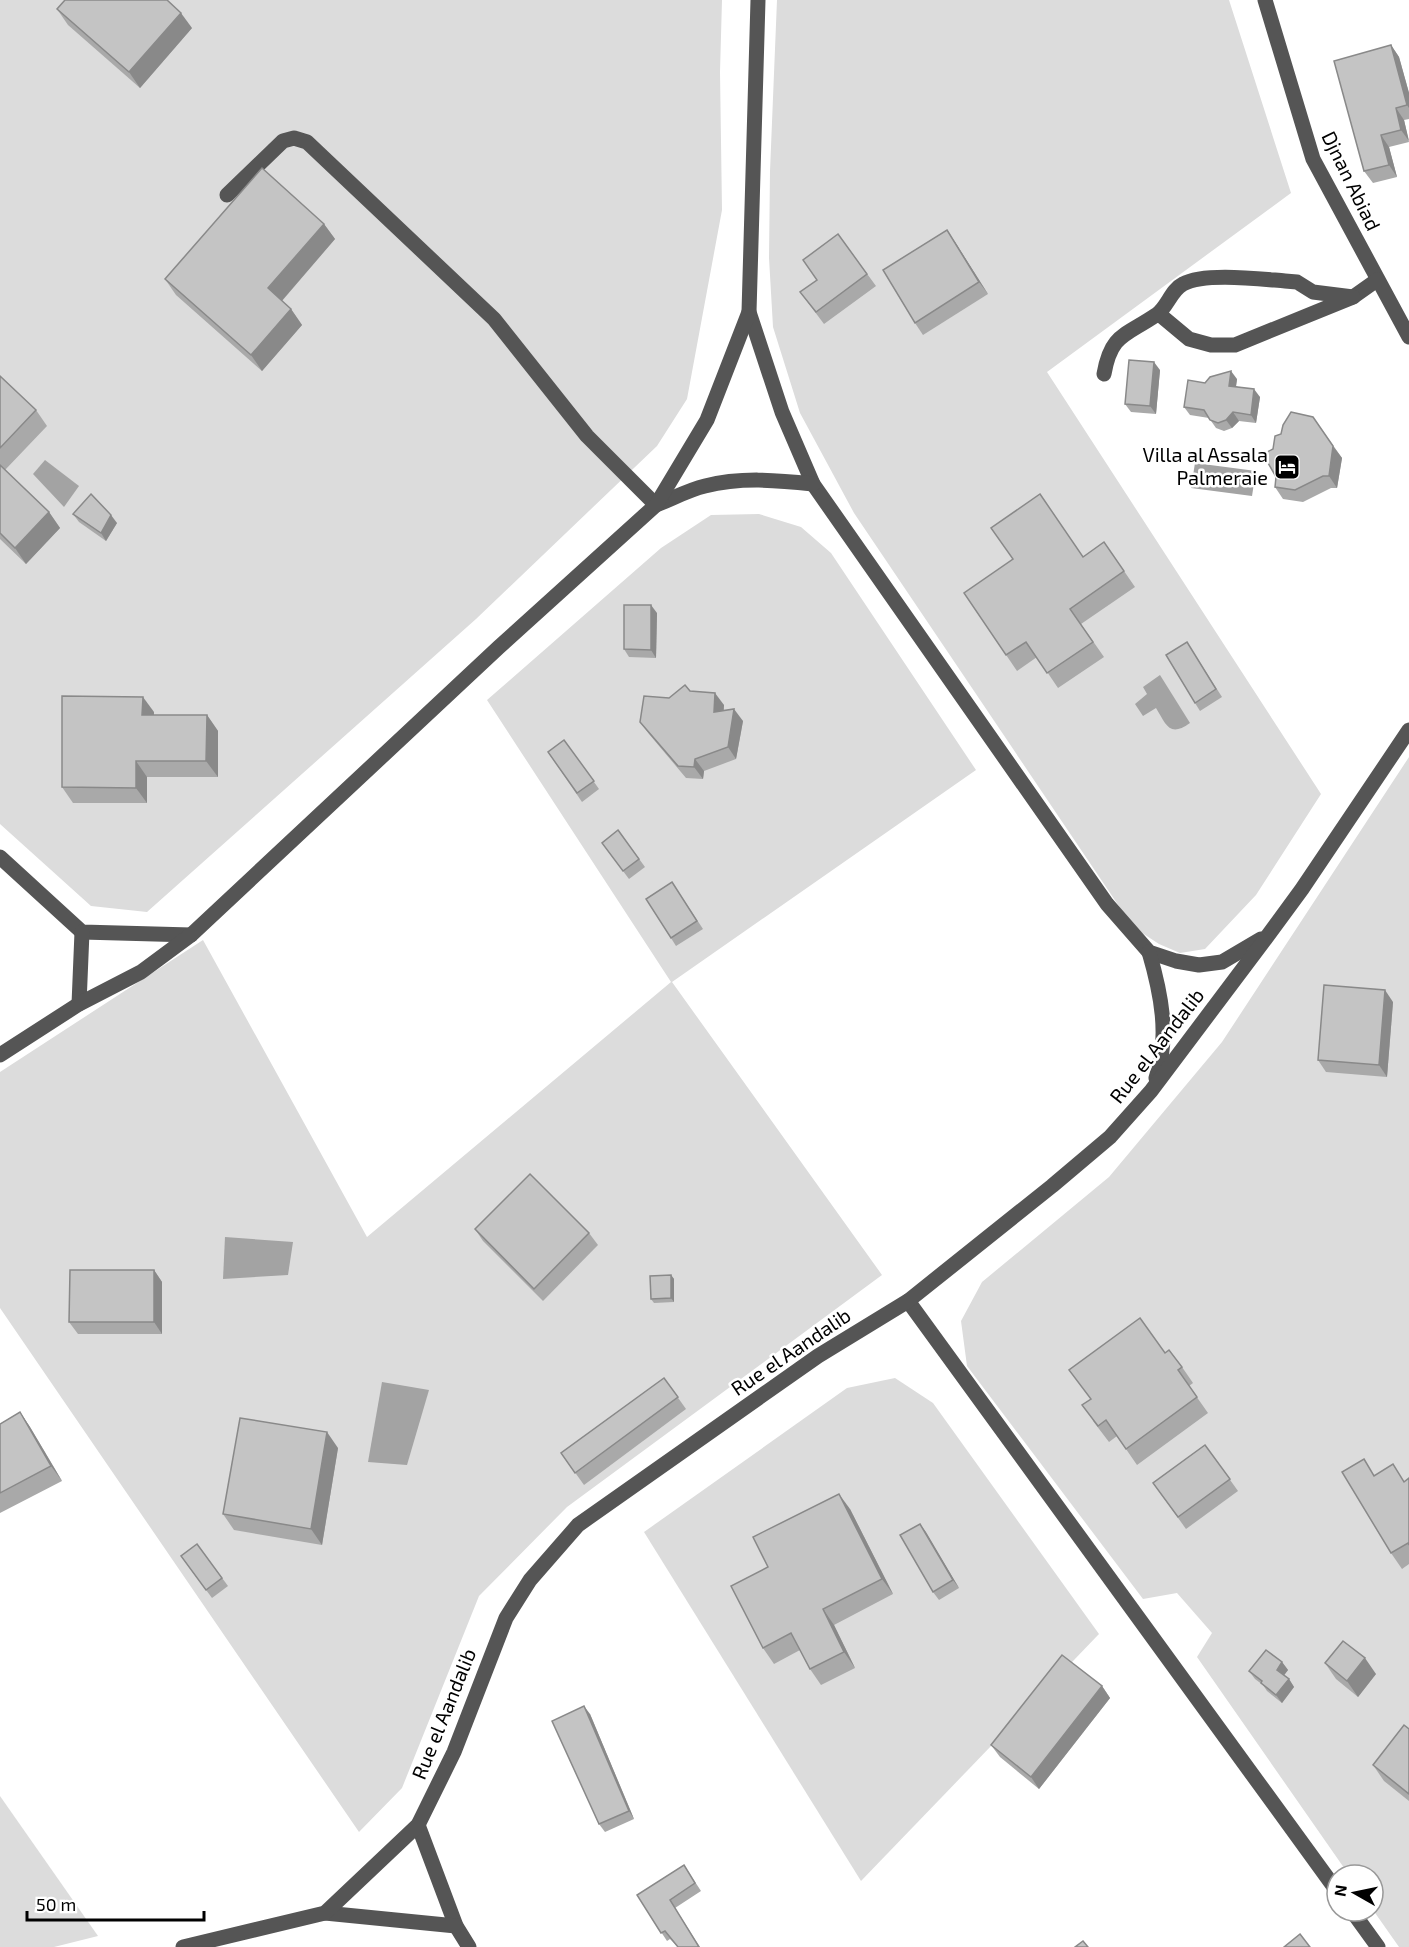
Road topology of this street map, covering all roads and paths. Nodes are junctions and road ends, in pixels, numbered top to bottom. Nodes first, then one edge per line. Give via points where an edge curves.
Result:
1 (758, 0) edge
2 (1265, 0) edge
3 (227, 195) dead end
4 (1377, 280) junction
5 (1353, 297) junction
6 (750, 312) junction
7 (1159, 314) junction
8 (1409, 337) edge
9 (1104, 374) dead end
10 (813, 484) junction
11 (656, 505) junction
12 (1409, 730) edge
13 (0, 857) edge
14 (82, 932) junction
15 (1269, 934) junction
16 (191, 935) junction
17 (1149, 952) junction
18 (79, 1004) junction
19 (0, 1055) edge
20 (1151, 1091) junction
21 (908, 1301) junction
22 (418, 1826) junction
23 (1325, 1874) edge
24 (325, 1913) junction
25 (1361, 1923) edge
26 (456, 1926) junction
27 (183, 1947) edge
28 (469, 1947) edge
29 (1378, 1947) edge

1 - 6 street
2 - 4 street, Djnan Abiad via 1313,159
3 - 11 street via 283,141 294,138 307,142 494,319 587,436
4 - 5 street
4 - 8 street, Djnan Abiad
5 - 7 street via 1235,345 1212,345 1190,339
5 - 7 street via 1312,292 1297,282 1204,278 1181,284
6 - 10 street via 782,412
6 - 11 street via 707,420
7 - 9 street via 1111,346
10 - 11 street via 739,481 704,486
10 - 17 street via 1107,904
11 - 16 street
12 - 15 street, Rue el Aandalib
13 - 14 street
14 - 16 street
14 - 18 street
15 - 17 street via 1222,962 1199,965
15 - 20 street, Rue el Aandalib
16 - 18 street via 141,972
17 - 20 street via 1158,980 1164,1030 1162,1062
18 - 19 street
20 - 21 street, Rue el Aandalib via 1110,1137
21 - 22 street, Rue el Aandalib via 818,1356 578,1525 530,1580 506,1618 454,1752
21 - 23 street
22 - 24 street, Rue el Aandalib
22 - 26 street
24 - 26 street
24 - 27 street, Rue el Aandalib
25 - 29 street
26 - 28 street

